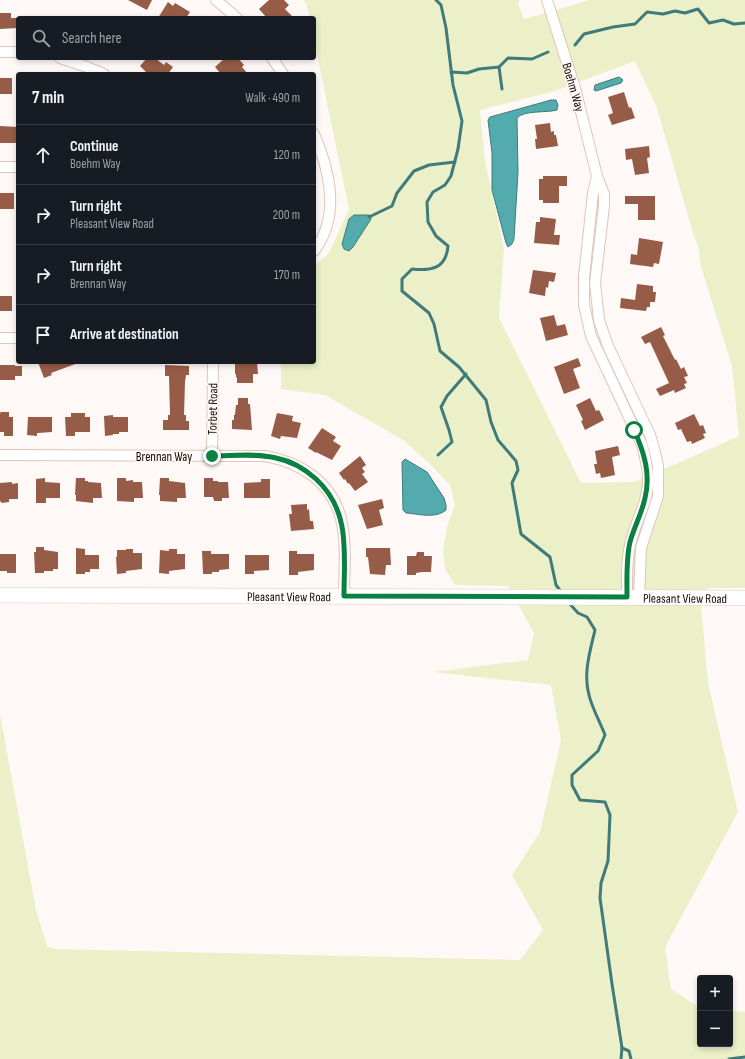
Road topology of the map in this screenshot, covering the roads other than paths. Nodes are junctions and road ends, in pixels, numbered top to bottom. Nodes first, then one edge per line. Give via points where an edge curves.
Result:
1 (216, 0) edge
2 (547, 0) edge
3 (235, 16) edge
4 (0, 52) edge
5 (16, 52) edge
6 (66, 60) edge
7 (273, 60) edge
8 (99, 72) edge
9 (282, 72) edge
10 (316, 140) edge
11 (0, 167) edge
12 (16, 167) edge
13 (597, 176) junction
14 (316, 248) edge
15 (597, 267) junction
16 (585, 268) junction
17 (604, 337) junction
18 (0, 338) edge
19 (16, 338) edge
20 (594, 343) junction
21 (213, 364) edge
22 (0, 455) edge
23 (212, 456) junction
24 (646, 496) junction
25 (657, 499) junction
26 (0, 594) edge
27 (344, 596) junction
28 (633, 597) junction
29 (745, 598) edge

1 - 3 street
2 - 13 street, Boehm Way via 575,88
4 - 5 street
6 - 8 street
7 - 9 street
10 - 14 street via 324,162 331,197 330,215 325,232
11 - 12 street
13 - 15 street, Boehm Way via 604,194
13 - 16 street, Boehm Way
15 - 16 street
15 - 17 street, Boehm Way via 596,300
16 - 20 street, Boehm Way via 584,305
17 - 20 street
17 - 25 street, Boehm Way via 650,435 659,480
18 - 19 street
20 - 24 street, Boehm Way via 642,445 648,480
21 - 23 street, Torbet Road
22 - 23 street, Brennan Way
23 - 27 street, Brennan Way via 265,456 288,461 312,475 321,484 336,505 341,518
24 - 25 street
24 - 28 street, Boehm Way via 628,554
25 - 28 street, Boehm Way via 641,548
26 - 27 street, Pleasant View Road
27 - 28 street, Pleasant View Road
28 - 29 street, Pleasant View Road

